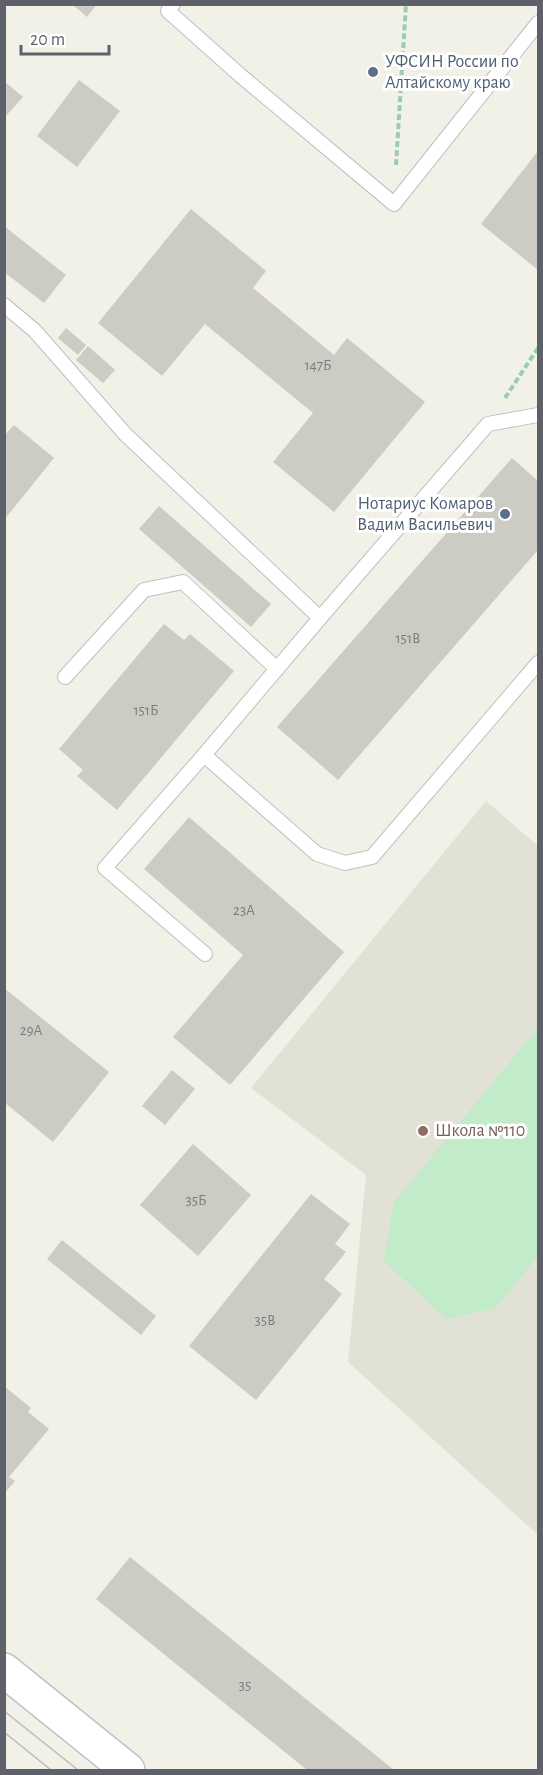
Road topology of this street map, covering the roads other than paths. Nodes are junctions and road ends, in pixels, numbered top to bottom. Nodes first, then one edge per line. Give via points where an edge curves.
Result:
1 (173, 4) edge
2 (538, 23) edge
3 (4, 305) edge
4 (538, 415) edge
5 (320, 618) junction
6 (538, 663) edge
7 (277, 669) junction
8 (65, 677) dead end
9 (204, 755) junction
10 (205, 954) dead end
11 (4, 1670) edge
12 (128, 1770) edge

1 - 2 lane via 168,10 176,18 394,204
3 - 5 lane via 35,331 125,434
4 - 5 lane via 488,424
5 - 7 lane
6 - 9 lane via 372,857 345,863 317,854
7 - 8 lane via 183,582 144,590
7 - 9 lane
9 - 10 lane via 105,868
11 - 12 main road

